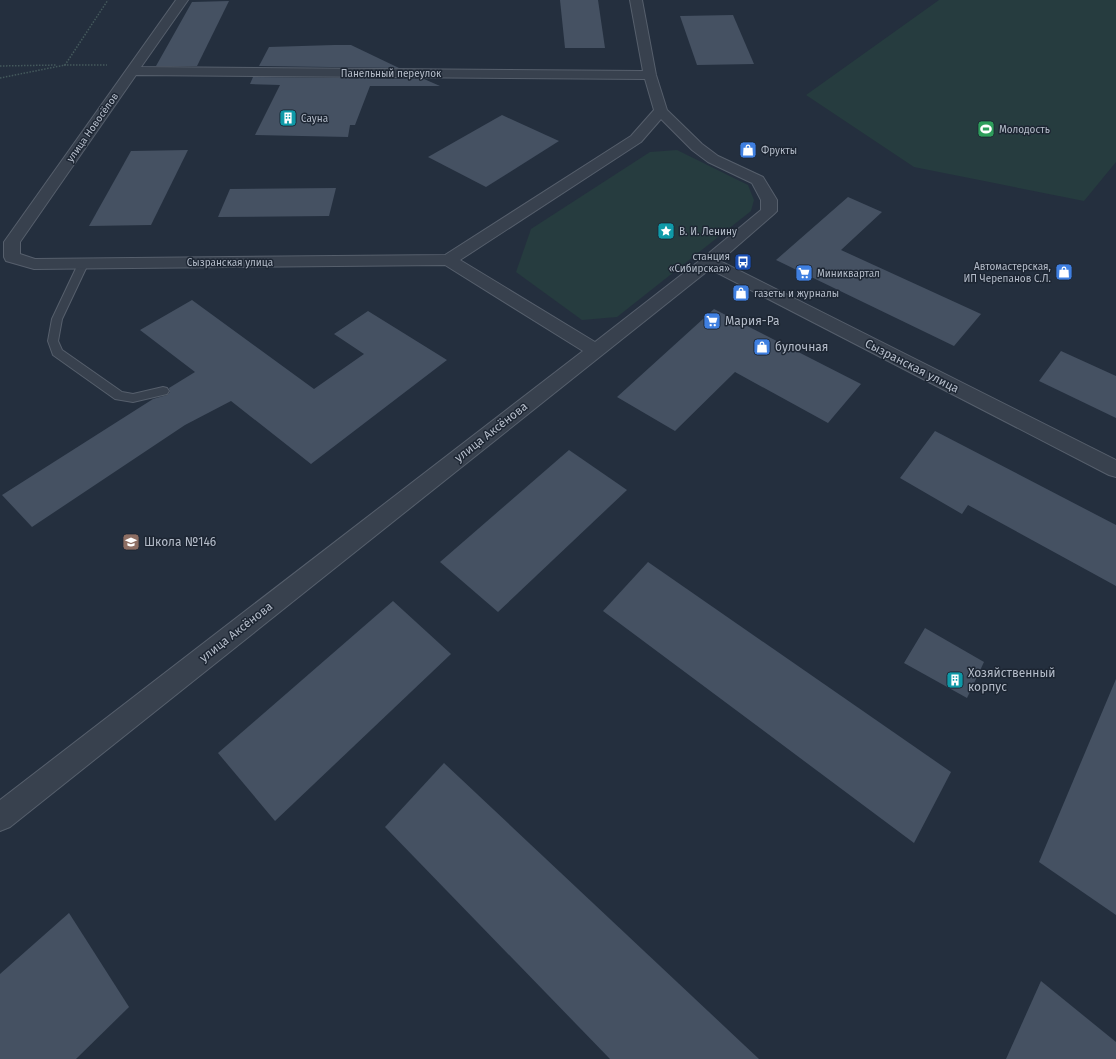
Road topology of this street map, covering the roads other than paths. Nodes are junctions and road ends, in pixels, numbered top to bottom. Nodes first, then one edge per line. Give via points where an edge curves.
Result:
1 (182, 0) edge
2 (636, 0) edge
3 (133, 68) junction
4 (650, 74) junction
5 (661, 111) junction
6 (12, 257) joint
7 (448, 260) junction
8 (709, 262) junction
9 (83, 264) junction
10 (595, 350) junction
11 (163, 391) dead end
12 (1116, 469) edge
13 (0, 817) edge

1 - 3 street, улица Новосёлов
2 - 4 street, улица Аксёнова
3 - 4 street, Панельный переулок
3 - 6 street, улица Новосёлов via 12,242
4 - 5 street, улица Аксёнова
5 - 7 street via 636,139
5 - 8 street, улица Аксёнова via 713,159 758,180 769,200 769,211
6 - 9 street, Сызранская улица via 34,264
7 - 9 street, Сызранская улица
7 - 10 street
8 - 10 street, улица Аксёнова
8 - 12 street, Сызранская улица
9 - 11 lane via 57,319 53,341 57,352 119,396 133,398
10 - 13 street, улица Аксёнова

